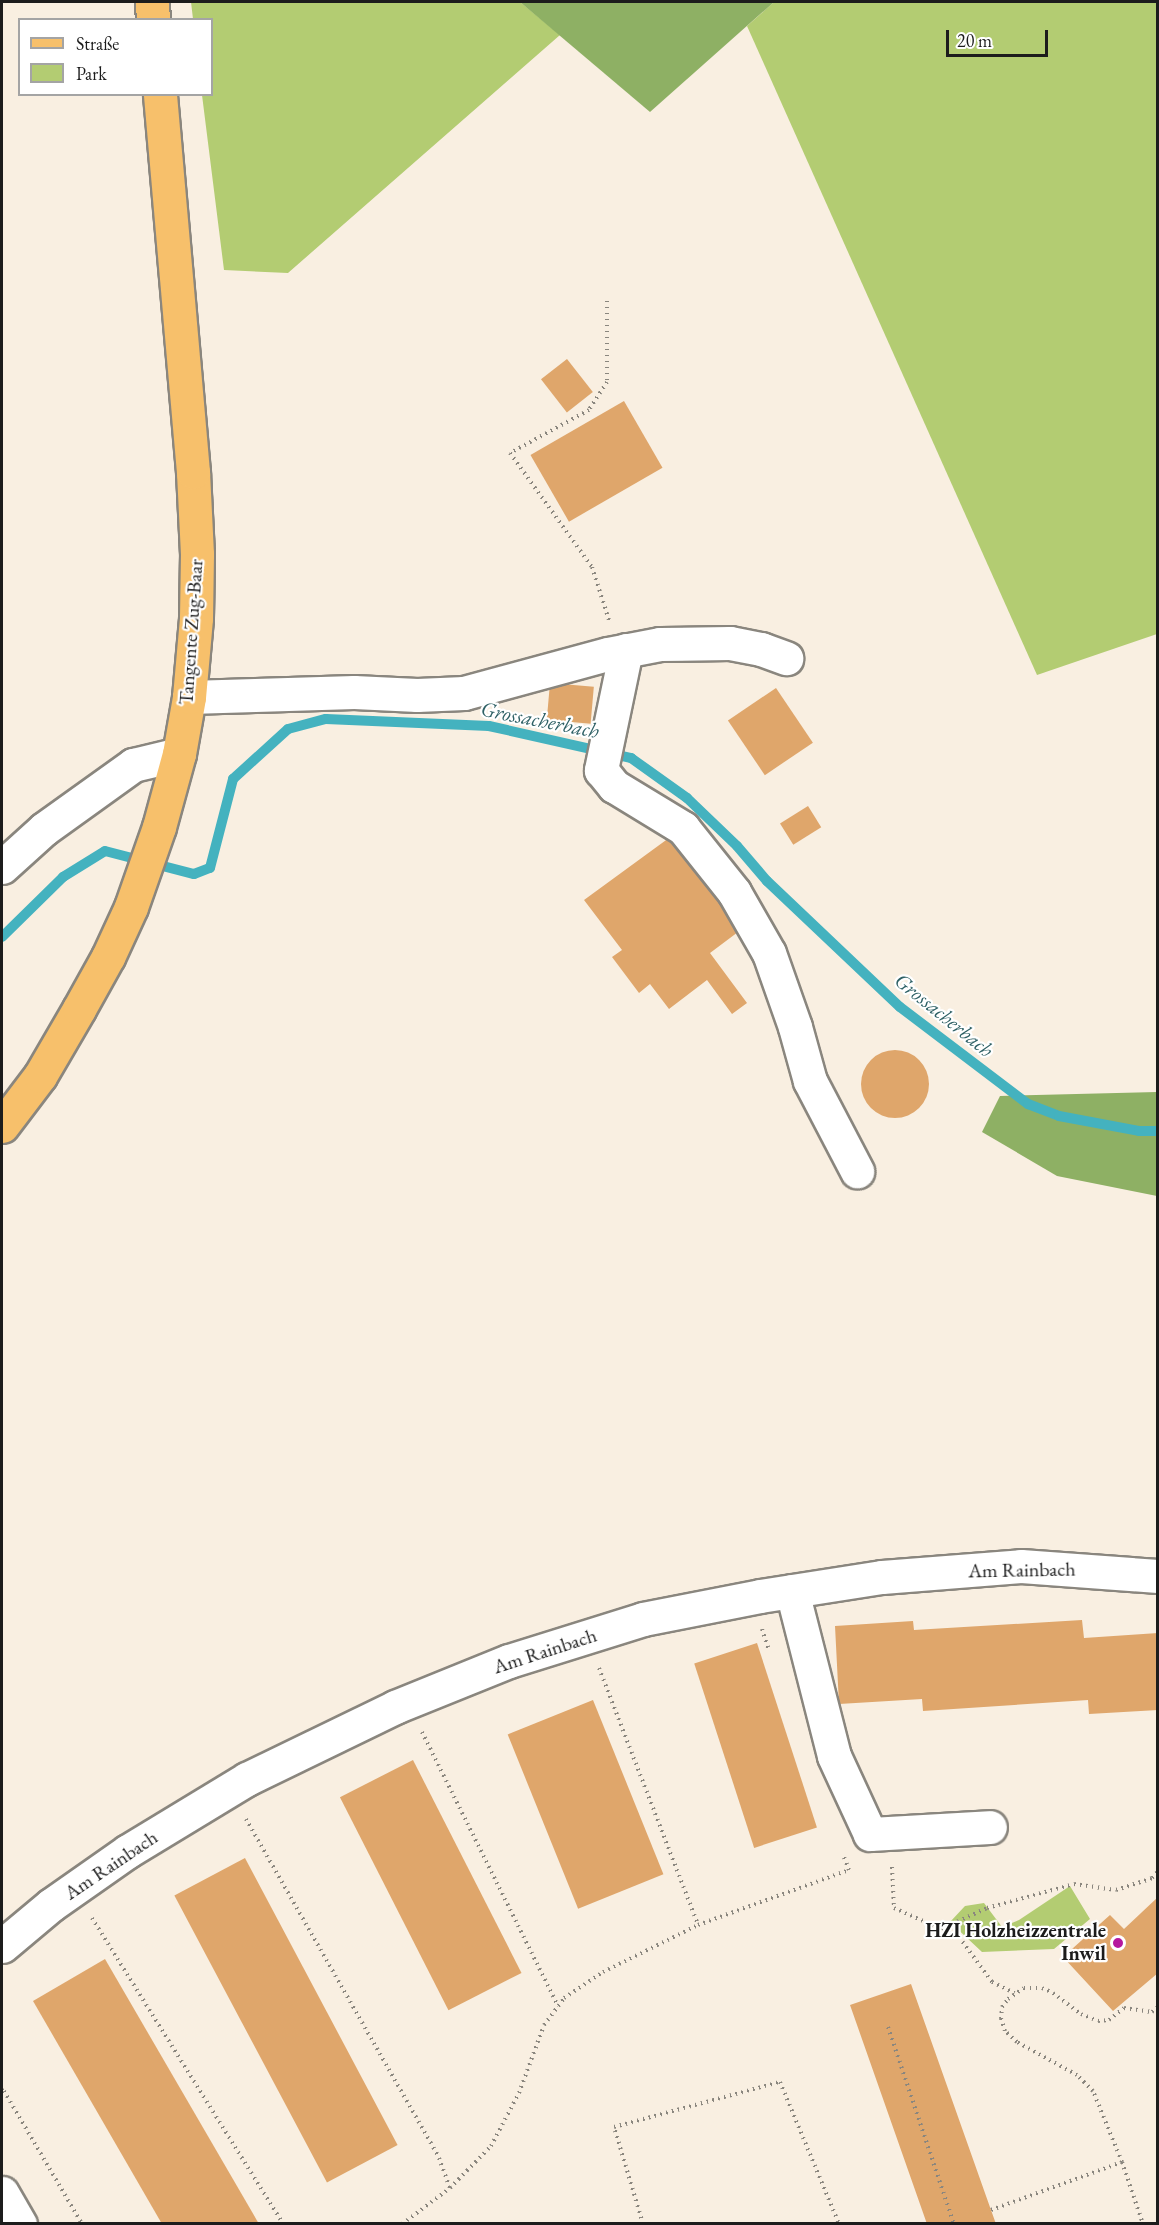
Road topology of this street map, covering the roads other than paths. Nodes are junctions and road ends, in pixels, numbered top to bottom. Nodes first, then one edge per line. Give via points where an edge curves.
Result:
1 (152, 2) edge
2 (153, 18) edge
3 (160, 96) edge
4 (617, 652) junction
5 (786, 658) dead end
6 (189, 697) junction
7 (179, 754) junction
8 (2, 867) edge
9 (2, 1126) edge
10 (857, 1170) dead end
11 (1158, 1576) edge
12 (792, 1591) junction
13 (990, 1827) dead end
14 (2, 1946) edge
15 (2, 2193) edge
16 (21, 2223) edge

1 - 2 main road
3 - 6 main road, Tangente Zug-Baar via 194,472 196,618
4 - 5 street via 660,644 730,643
4 - 6 street via 464,693 320,692
4 - 10 street via 601,770 614,786 683,828 734,892 769,952 810,1081
6 - 7 main road, Tangente Zug-Baar
7 - 8 street via 133,765 44,829
7 - 9 main road, Tangente Zug-Baar via 142,878 108,957 40,1076
11 - 12 street, Am Rainbach via 1021,1566 882,1577
12 - 13 street via 834,1756 870,1834
12 - 14 street, Am Rainbach via 643,1619 509,1661 407,1702 230,1790 128,1851
15 - 16 street

